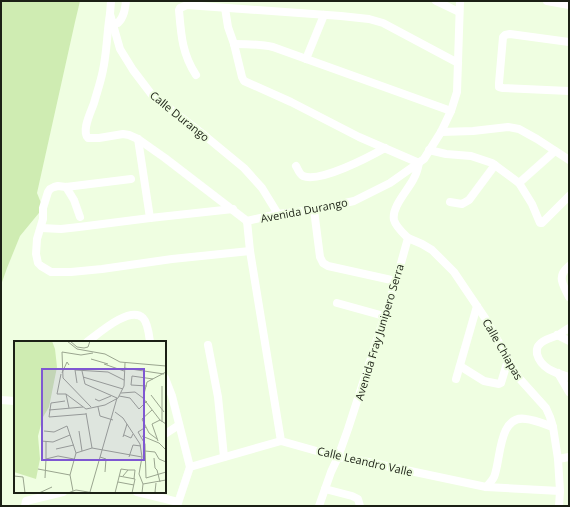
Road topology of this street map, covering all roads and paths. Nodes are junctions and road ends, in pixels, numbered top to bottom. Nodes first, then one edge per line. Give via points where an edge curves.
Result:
1 (111, 1) edge
2 (126, 1) edge
3 (436, 1) edge
4 (460, 1) edge
5 (547, 1) edge
6 (569, 5) edge
7 (225, 8) junction
8 (459, 12) junction
9 (324, 15) junction
10 (111, 18) junction
11 (569, 42) edge
12 (234, 44) junction
13 (306, 59) junction
14 (458, 63) junction
15 (196, 75) dead end
16 (569, 91) edge
17 (451, 111) junction
18 (441, 132) junction
19 (138, 139) junction
20 (385, 148) junction
21 (429, 150) junction
22 (555, 151) junction
23 (568, 158) edge
24 (419, 163) junction
25 (495, 165) junction
26 (296, 166) dead end
27 (131, 179) dead end
28 (519, 183) junction
29 (66, 187) junction
30 (569, 196) edge
31 (450, 202) dead end
32 (233, 209) junction
33 (314, 210) junction
34 (278, 214) junction
35 (80, 217) dead end
36 (150, 218) junction
37 (247, 221) junction
38 (41, 228) junction
39 (408, 238) junction
40 (250, 251) junction
41 (569, 266) edge
42 (396, 281) junction
43 (569, 297) edge
44 (337, 303) dead end
45 (477, 306) junction
46 (384, 316) junction
47 (569, 328) edge
48 (557, 336) junction
49 (88, 341) edge
50 (150, 341) edge
51 (569, 341) edge
52 (208, 345) dead end
53 (508, 360) junction
54 (460, 366) junction
55 (558, 373) junction
56 (569, 377) edge
57 (456, 379) dead end
58 (166, 381) edge
59 (569, 392) edge
60 (1, 400) edge
61 (14, 401) edge
62 (179, 425) junction
63 (553, 427) junction
64 (166, 433) edge
65 (281, 441) junction
66 (224, 457) junction
67 (338, 457) junction
68 (569, 457) edge
69 (558, 459) junction
70 (190, 467) junction
71 (486, 487) junction
72 (325, 489) junction
73 (560, 491) junction
74 (28, 493) edge
75 (60, 493) edge
76 (140, 493) edge
77 (25, 504) edge
78 (178, 504) edge
79 (319, 506) edge
80 (360, 506) edge
81 (559, 506) edge

1 - 10 street, Calle Durango
2 - 10 street via 118,23
3 - 8 street
4 - 8 street, Avenida Durango
5 - 6 street
7 - 9 street
7 - 12 street
7 - 15 street via 187,5 179,10 182,41
8 - 14 street, Avenida Durango
9 - 13 street
9 - 14 street via 362,18 383,23
10 - 19 street via 103,70 85,134 88,138 123,134
10 - 34 street, Calle Durango via 120,48 152,95 244,168 262,188
11 - 16 street via 505,35 499,83 503,88
12 - 13 street via 263,44
12 - 20 street via 244,81
13 - 17 street
14 - 17 street, Avenida Durango via 457,92
17 - 18 street, Avenida Durango
18 - 21 street, Avenida Durango
18 - 22 street via 508,127 528,133
19 - 32 street
19 - 36 street
20 - 24 street
20 - 26 street via 343,169 322,176 304,176
21 - 24 street, Avenida Durango
21 - 25 street via 471,156
22 - 23 street
22 - 28 street
24 - 33 street, Avenida Durango via 390,183 354,200
24 - 39 street via 414,178 395,211 394,220
25 - 28 street
25 - 31 street via 469,200 462,204
27 - 29 street
28 - 30 street via 539,222 542,223
29 - 35 street
29 - 38 street via 54,187 48,192
32 - 36 street
32 - 37 street
33 - 34 street, Avenida Durango
33 - 42 street via 323,263
34 - 37 street, Avenida Durango
36 - 38 street via 60,229
37 - 40 street
38 - 40 street via 36,248 38,263 51,272 102,269
39 - 42 street, Avenida Fray Junipero Serra
39 - 45 street, Calle Chiapas via 432,250 442,259
40 - 65 street
41 - 43 street via 562,273 561,280
42 - 46 street, Avenida Fray Junipero Serra
44 - 46 street
45 - 53 street, Calle Chiapas
45 - 54 street
46 - 67 street, Avenida Fray Junipero Serra
47 - 48 street
48 - 51 street
48 - 55 street via 538,345 537,350 542,365
49 - 50 street via 123,317 131,315 138,315 145,321
52 - 66 street via 218,397
53 - 54 street via 499,384 484,381
53 - 63 street, Calle Chiapas via 519,378 546,408
54 - 57 street
55 - 56 street
55 - 59 street
58 - 62 street
60 - 61 street
62 - 64 street
62 - 70 street
63 - 69 street, Calle Chiapas
63 - 71 street via 527,419 516,419 512,422 504,436 494,479
65 - 66 street
65 - 67 street, Calle Leandro Valle
66 - 70 street
67 - 71 street, Calle Leandro Valle
67 - 72 street, Avenida Fray Junipero Serra
68 - 69 street
69 - 73 street, Calle Chiapas
70 - 78 street
71 - 73 street, Calle Leandro Valle
72 - 79 street, Avenida Fray Junipero Serra
72 - 80 street via 352,496 358,499
73 - 81 street, Calle Chiapas
74 - 77 street
75 - 77 street
76 - 78 street

